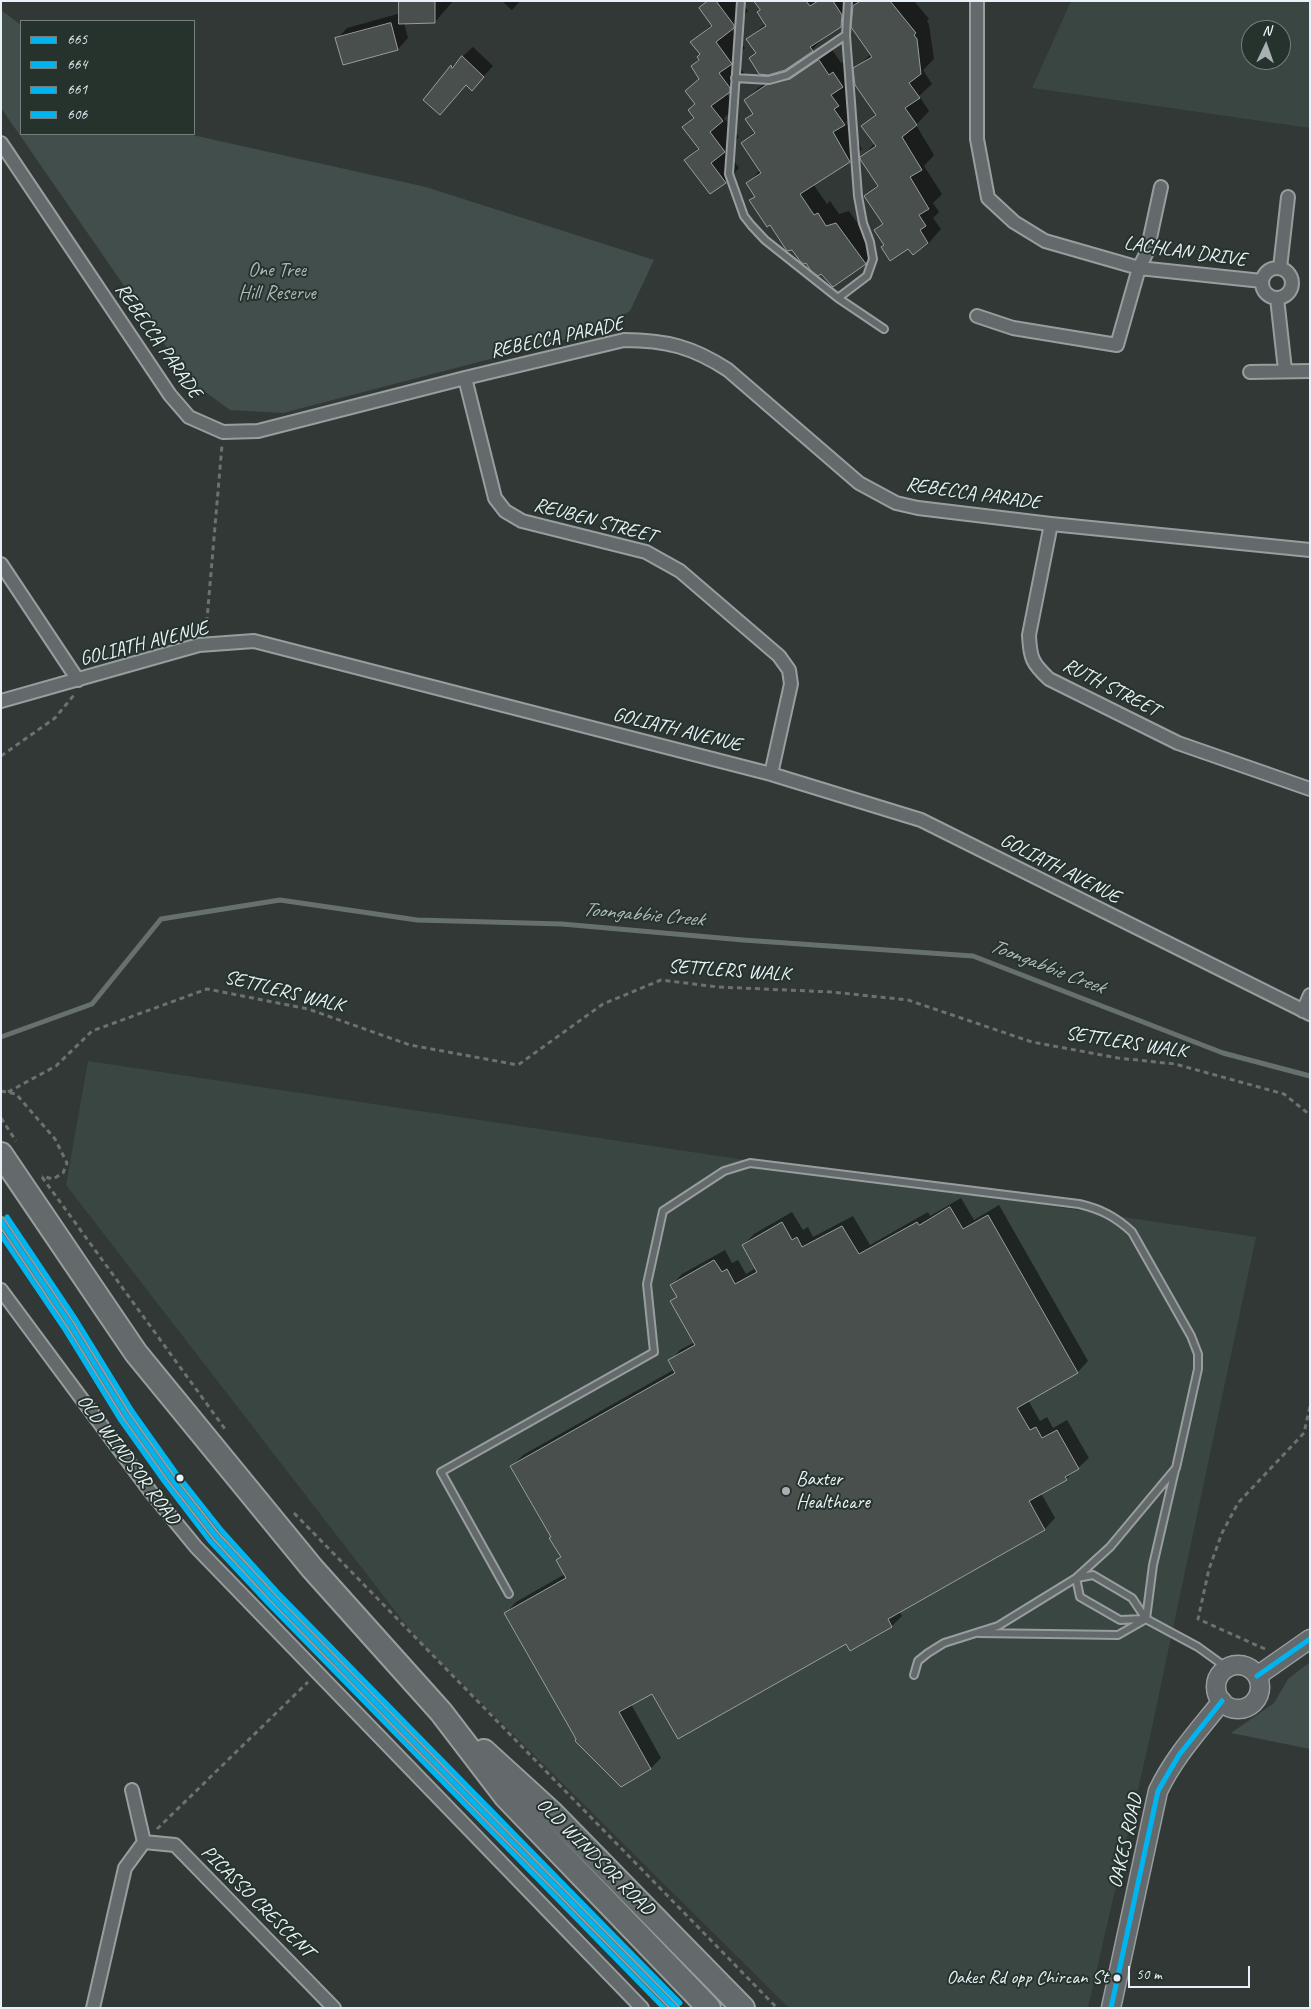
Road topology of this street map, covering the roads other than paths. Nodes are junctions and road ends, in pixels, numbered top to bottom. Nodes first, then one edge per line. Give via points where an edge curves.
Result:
1 (741, 1) edge
2 (848, 1) edge
3 (977, 1) edge
4 (846, 35) junction
5 (735, 78) junction
6 (1, 143) edge
7 (1160, 186) dead end
8 (1288, 197) dead end
9 (1139, 268) junction
10 (1280, 268) junction
11 (1262, 281) junction
12 (838, 298) junction
13 (1277, 298) junction
14 (977, 316) dead end
15 (884, 329) dead end
16 (1285, 370) junction
17 (1310, 371) edge
18 (1250, 372) dead end
19 (465, 378) junction
20 (1051, 524) junction
21 (1310, 550) edge
22 (1, 564) edge
23 (78, 680) junction
24 (1, 701) edge
25 (771, 774) junction
26 (1310, 789) edge
27 (1310, 995) edge
28 (1306, 1012) edge
29 (11, 1151) edge
30 (1, 1221) edge
31 (1, 1290) edge
32 (1176, 1468) junction
33 (1076, 1578) junction
34 (509, 1594) dead end
35 (1146, 1619) junction
36 (970, 1633) junction
37 (1310, 1639) edge
38 (1227, 1668) junction
39 (914, 1675) dead end
40 (1258, 1676) junction
41 (1222, 1702) junction
42 (441, 1712) junction
43 (132, 1790) dead end
44 (144, 1842) junction
45 (93, 2008) edge
46 (334, 2008) edge
47 (642, 2008) edge
48 (675, 2008) edge
49 (709, 2008) edge
50 (743, 2008) edge
51 (1111, 2008) edge

1 - 5 lane
2 - 4 lane
3 - 9 street, LACHLAN DRIVE via 977,139 988,198 1014,222 1045,241
4 - 5 lane via 787,74 769,80
4 - 12 lane via 858,196 872,259 867,276
5 - 12 lane via 729,168 744,216 765,240
6 - 19 street, REBECCA PARADE via 170,394 189,417 223,432 258,431
7 - 9 street via 1152,233
8 - 10 street
9 - 11 street, LACHLAN DRIVE
9 - 14 street via 1117,345 1013,328
10 - 11 street via 1268,271
10 - 13 street via 1292,281 1288,293
11 - 13 street via 1266,293
12 - 15 lane
13 - 16 street
16 - 17 street
16 - 18 street
19 - 20 street, REBECCA PARADE via 624,340 687,347 728,370 859,483 896,503
19 - 25 street, REUBEN STREET via 495,498 505,511 522,521 646,552 665,561 779,656 789,670 790,696
20 - 21 street, REBECCA PARADE
20 - 26 street, RUTH STREET via 1030,634 1034,665 1049,679 1178,744
22 - 23 street
23 - 24 street, GOLIATH AVENUE
23 - 25 street, GOLIATH AVENUE via 205,644 254,641
25 - 28 street, GOLIATH AVENUE via 920,820
27 - 28 street
29 - 42 highway, OLD WINDSOR ROAD via 136,1353 312,1568
30 - 48 lane via 126,1414 216,1536
31 - 47 street, OLD WINDSOR ROAD via 190,1540
32 - 33 lane via 1110,1547
32 - 34 lane via 1198,1369 1198,1354 1132,1232 1120,1220 1100,1209 1080,1204 750,1163 724,1171 662,1211 647,1284 654,1352 441,1472
32 - 35 lane via 1153,1565
33 - 35 lane via 1093,1575 1132,1598
33 - 35 lane via 1080,1597 1120,1620
33 - 36 lane via 998,1626
35 - 36 lane via 1118,1635
35 - 38 lane via 1198,1647
36 - 39 lane via 928,1653 918,1661
37 - 40 street
38 - 40 street via 1241,1665
38 - 41 street via 1216,1684
40 - 41 street via 1260,1690 1248,1706 1234,1708
41 - 51 street, OAKES ROAD via 1182,1751 1158,1791
42 - 49 highway, OLD WINDSOR ROAD via 506,1797
42 - 50 highway, OLD WINDSOR ROAD via 552,1813
43 - 44 street
44 - 45 street via 124,1868
44 - 46 street, PICASSO CRESCENT via 174,1845

